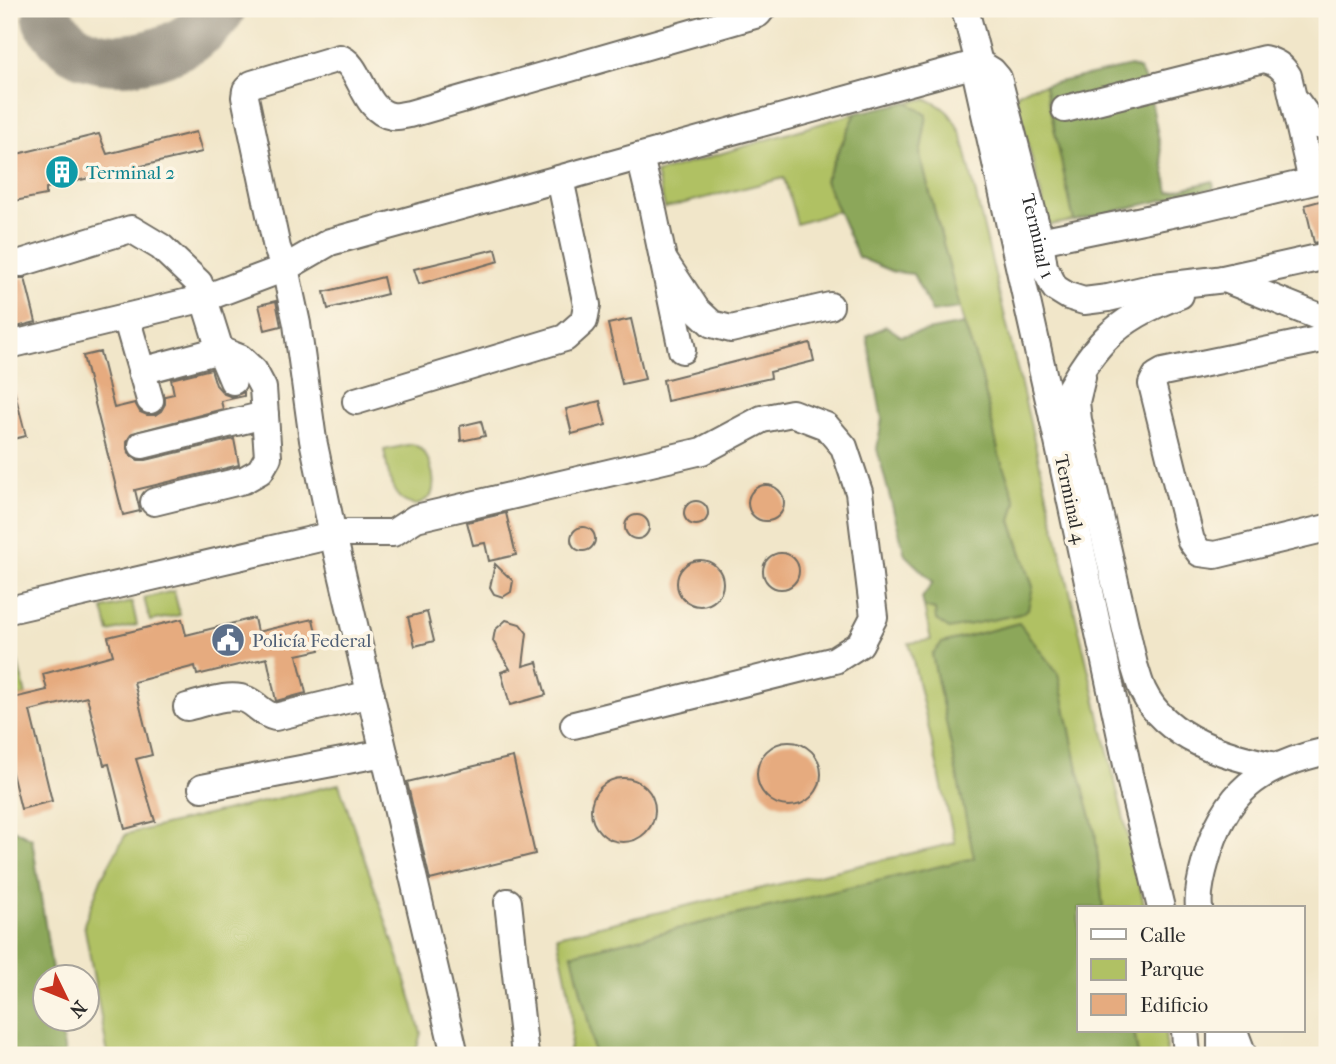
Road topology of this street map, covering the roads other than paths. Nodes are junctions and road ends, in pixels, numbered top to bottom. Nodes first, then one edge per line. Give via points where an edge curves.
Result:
1 (762, 9) edge
2 (970, 11) edge
3 (979, 63) junction
4 (1293, 96) junction
5 (1065, 109) dead end
6 (1327, 127) edge
7 (640, 157) junction
8 (560, 179) junction
9 (1320, 180) edge
10 (1040, 241) junction
11 (1014, 247) junction
12 (1327, 256) edge
13 (663, 259) junction
14 (21, 263) dead end
15 (285, 268) junction
16 (1217, 282) junction
17 (205, 298) junction
18 (830, 306) dead end
19 (126, 317) junction
20 (1327, 320) edge
21 (1327, 332) edge
22 (1327, 338) edge
23 (9, 345) edge
24 (682, 350) dead end
25 (220, 351) junction
26 (1093, 353) junction
27 (141, 371) junction
28 (150, 400) dead end
29 (356, 401) dead end
30 (244, 403) junction
31 (1053, 418) junction
32 (142, 445) dead end
33 (154, 502) dead end
34 (1327, 528) edge
35 (340, 534) junction
36 (9, 610) edge
37 (371, 694) junction
38 (187, 707) dead end
39 (575, 725) dead end
40 (1327, 751) edge
41 (384, 753) junction
42 (1276, 766) junction
43 (202, 788) dead end
44 (508, 902) dead end
45 (1161, 906) edge
46 (1199, 906) edge
47 (1185, 1032) edge
48 (1221, 1032) edge
49 (1234, 1032) edge
50 (455, 1055) edge
51 (525, 1055) edge
52 (1187, 1055) edge
53 (1221, 1055) edge
54 (1243, 1055) edge

1 - 15 street via 758,14 410,114 392,116 380,110 366,96 345,59 252,84 245,97
2 - 3 street, Terminal 1
3 - 7 street
3 - 10 street, Terminal 1 via 998,78
3 - 11 street, Terminal 1 via 977,78
4 - 5 street via 1283,68 1264,59
4 - 6 street via 1313,124
4 - 9 street
7 - 8 street
7 - 13 street
8 - 15 street via 330,242
8 - 29 street via 587,305 584,321 565,338
9 - 10 street
10 - 11 street
10 - 16 street, Terminal 1 via 1044,267 1055,288 1084,301 1155,287
11 - 31 street, Terminal 1
12 - 16 street
13 - 18 street via 696,309 712,324 731,329
13 - 24 street
14 - 17 street via 131,229 181,265 199,283
15 - 17 street
15 - 35 street via 313,440
16 - 20 street
16 - 21 street
16 - 26 street via 1132,316
17 - 19 street
17 - 25 street
19 - 23 street
19 - 27 street
22 - 34 street via 1163,372 1152,384 1191,541 1200,553 1215,555
25 - 27 street
25 - 30 street
25 - 30 street via 240,358 263,388
26 - 31 street
26 - 42 street via 1079,385 1078,420 1143,691 1159,714 1198,743 1238,759
27 - 28 street
30 - 32 street
30 - 33 street via 268,457 260,471 244,480
31 - 45 street, Terminal 4
35 - 36 street
35 - 37 street
35 - 39 street via 393,533 416,518 702,451 762,419 792,414 825,426 845,447 859,492 874,617 860,644 835,660
37 - 38 street via 275,717 243,698
37 - 41 street
40 - 42 street
41 - 43 street
41 - 50 street
42 - 46 street via 1250,782 1229,805 1212,838
44 - 51 street
47 - 52 street
48 - 53 street
49 - 54 street

